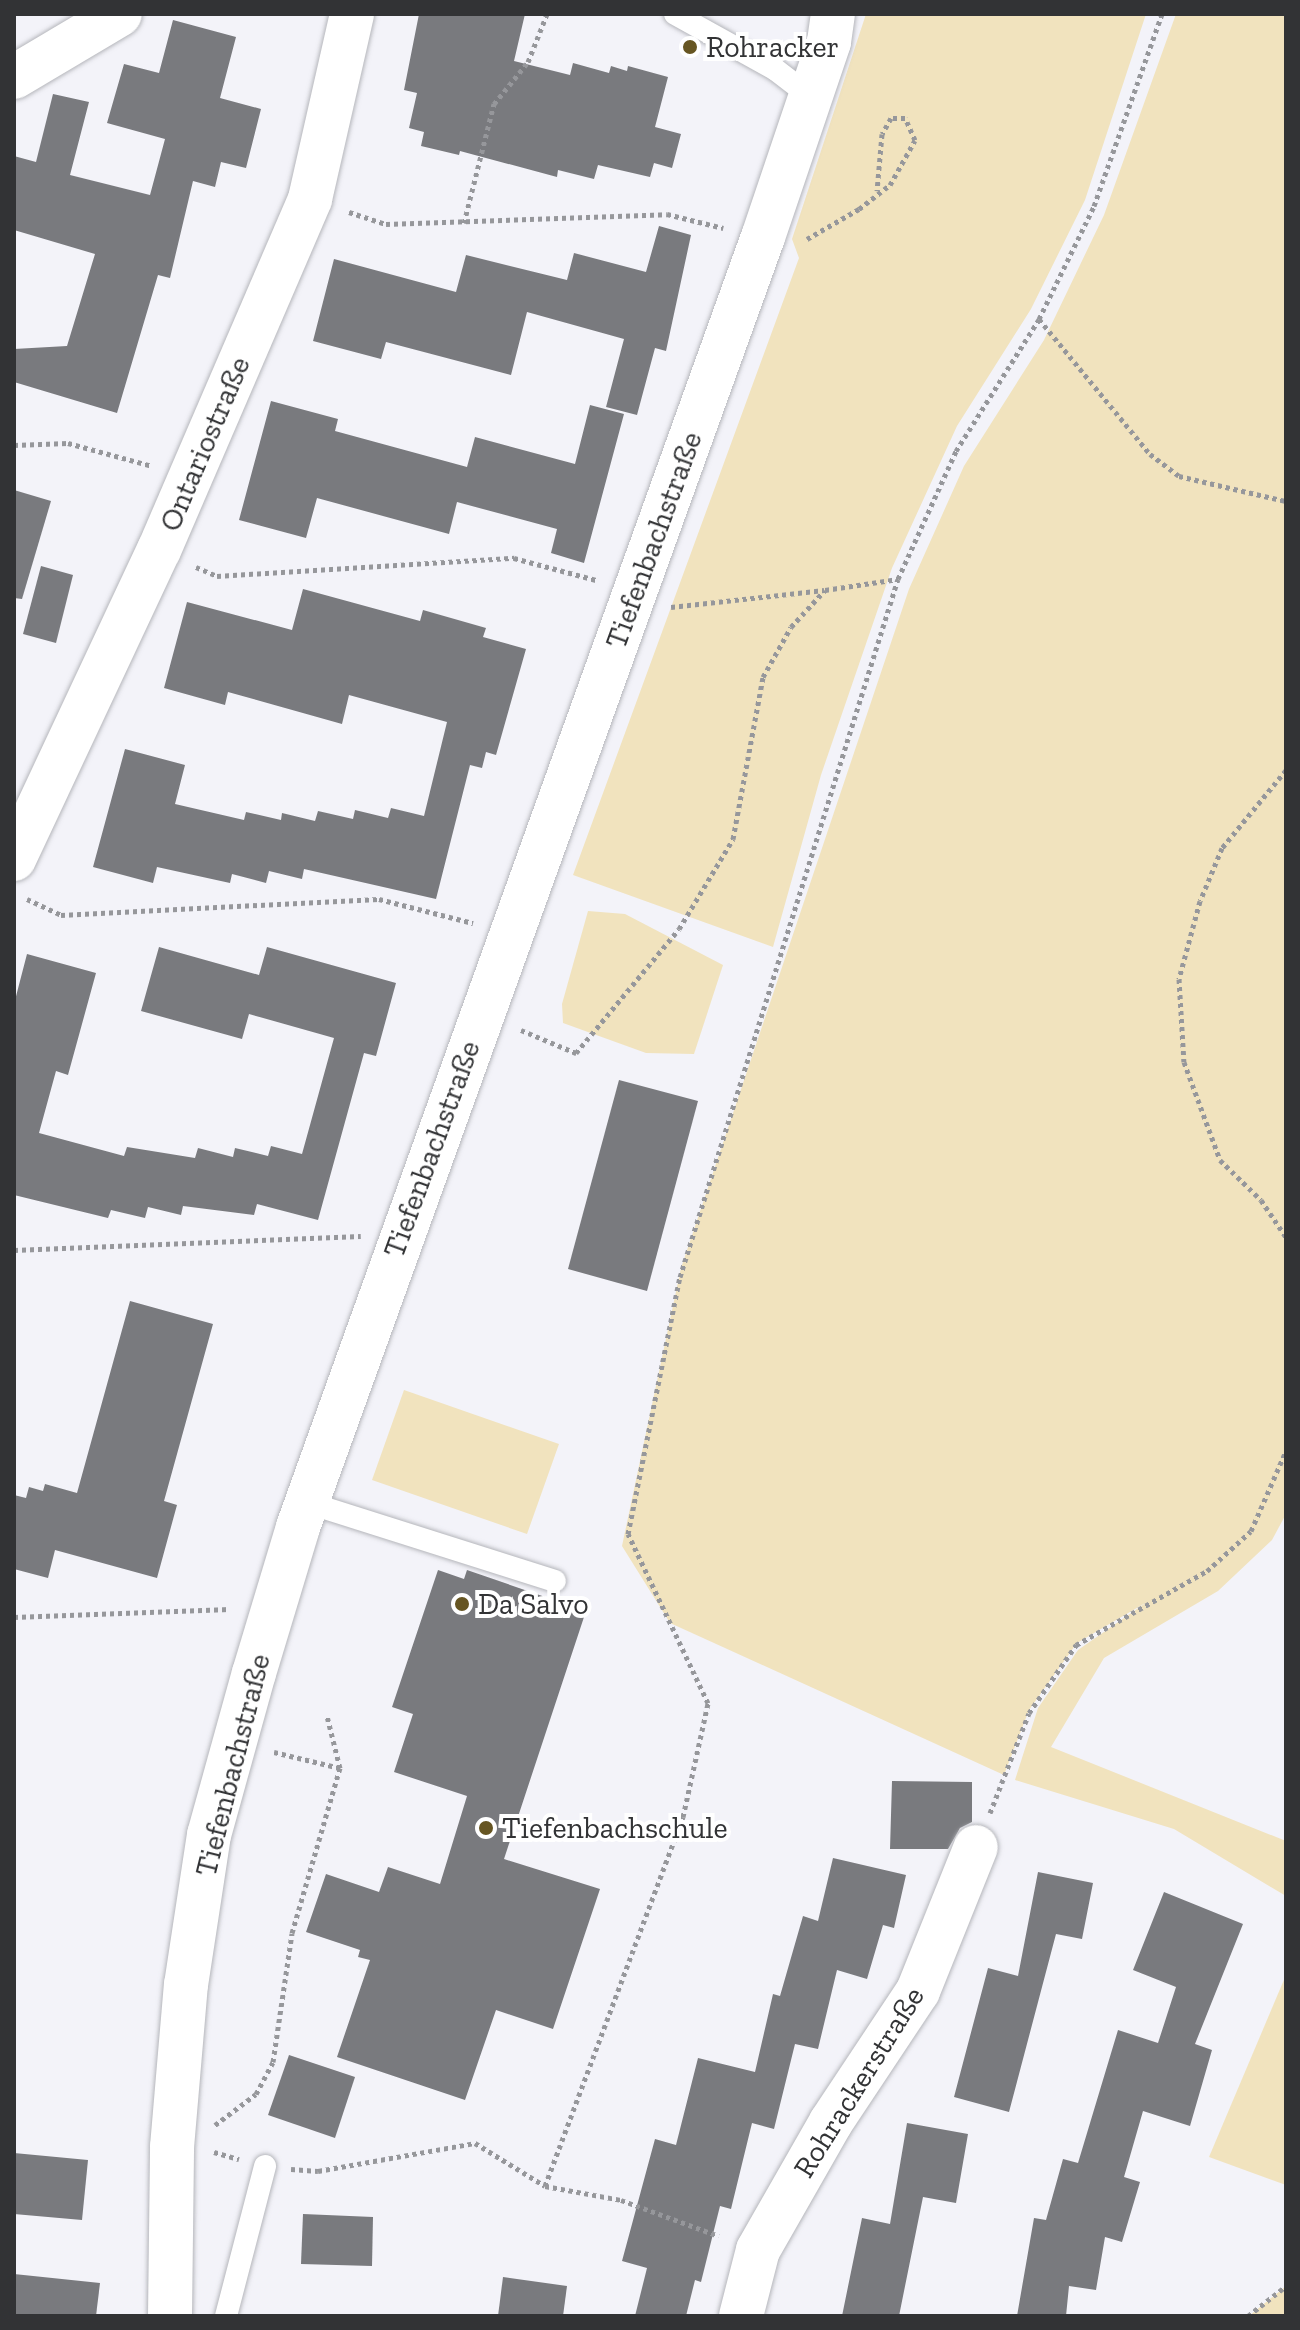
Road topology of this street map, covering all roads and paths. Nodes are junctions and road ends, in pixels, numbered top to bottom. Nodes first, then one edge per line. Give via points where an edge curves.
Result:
1 (120, 14) edge
2 (352, 14) edge
3 (547, 14) edge
4 (675, 14) edge
5 (833, 14) edge
6 (1162, 14) edge
7 (14, 77) edge
8 (811, 97) junction
9 (877, 191) junction
10 (310, 199) junction
11 (464, 223) junction
12 (763, 237) junction
13 (1039, 319) junction
14 (14, 445) edge
15 (191, 476) junction
16 (1286, 501) edge
17 (159, 550) junction
18 (898, 579) junction
19 (825, 590) junction
20 (632, 602) junction
21 (1286, 770) edge
22 (14, 859) edge
23 (14, 893) edge
24 (509, 933) junction
25 (480, 1014) junction
26 (402, 1234) junction
27 (1286, 1237) edge
28 (14, 1250) edge
29 (1286, 1451) edge
30 (306, 1502) junction
31 (555, 1581) dead end
32 (14, 1617) edge
33 (264, 1644) junction
34 (327, 1716) dead end
35 (234, 1743) junction
36 (340, 1768) junction
37 (976, 1847) joint
38 (180, 2146) junction
39 (265, 2166) junction
40 (545, 2186) junction
41 (758, 2250) junction
42 (1286, 2286) edge
43 (170, 2316) edge
44 (226, 2316) edge
45 (741, 2316) edge
46 (1248, 2316) edge

1 - 7 street
2 - 10 street, Ontariostraße
3 - 11 path via 528,62 494,104
4 - 8 lane via 776,70
5 - 8 street, Tiefenbachstraße
6 - 13 path via 1094,206
8 - 12 street, Tiefenbachstraße
9 - 9 path via 882,134 891,118 905,118 915,140 912,151 890,185
9 - 12 path via 859,209 808,238 784,243
10 - 11 path via 386,224
10 - 15 street, Ontariostraße
11 - 12 path via 667,214
12 - 20 street, Tiefenbachstraße
13 - 16 path via 1150,454 1179,476
13 - 18 path via 956,451
14 - 15 path via 68,443
15 - 17 street, Ontariostraße
17 - 20 path via 217,576 514,558
17 - 22 street, Ontariostraße
18 - 19 path
18 - 40 path via 831,779 680,1277 628,1534 708,1703 683,1817
19 - 20 path
19 - 25 path via 791,627 763,677 733,839 679,929 576,1053
20 - 24 street, Tiefenbachstraße
21 - 27 path via 1222,848 1200,901 1179,979 1184,1062 1220,1160 1261,1200
23 - 24 path via 61,915 379,899
24 - 25 street, Tiefenbachstraße
25 - 26 street, Tiefenbachstraße
26 - 28 path
26 - 30 street, Tiefenbachstraße
29 - 37 path via 1251,1531 1218,1561 1076,1645 1029,1713
30 - 31 lane
30 - 33 street, Tiefenbachstraße
32 - 33 path via 238,1609 231,1633
33 - 35 street, Tiefenbachstraße
34 - 36 path
35 - 36 path
35 - 38 street, Tiefenbachstraße via 204,1865 186,1985
36 - 38 path via 292,1933 273,2062 256,2094
37 - 41 street, Rohrackerstraße via 918,1991 831,2122
38 - 39 path
38 - 43 street, Tiefenbachstraße
39 - 40 path via 318,2171 475,2143
39 - 44 lane
40 - 41 path via 621,2200
41 - 45 street, Rohrackerstraße
42 - 46 path

